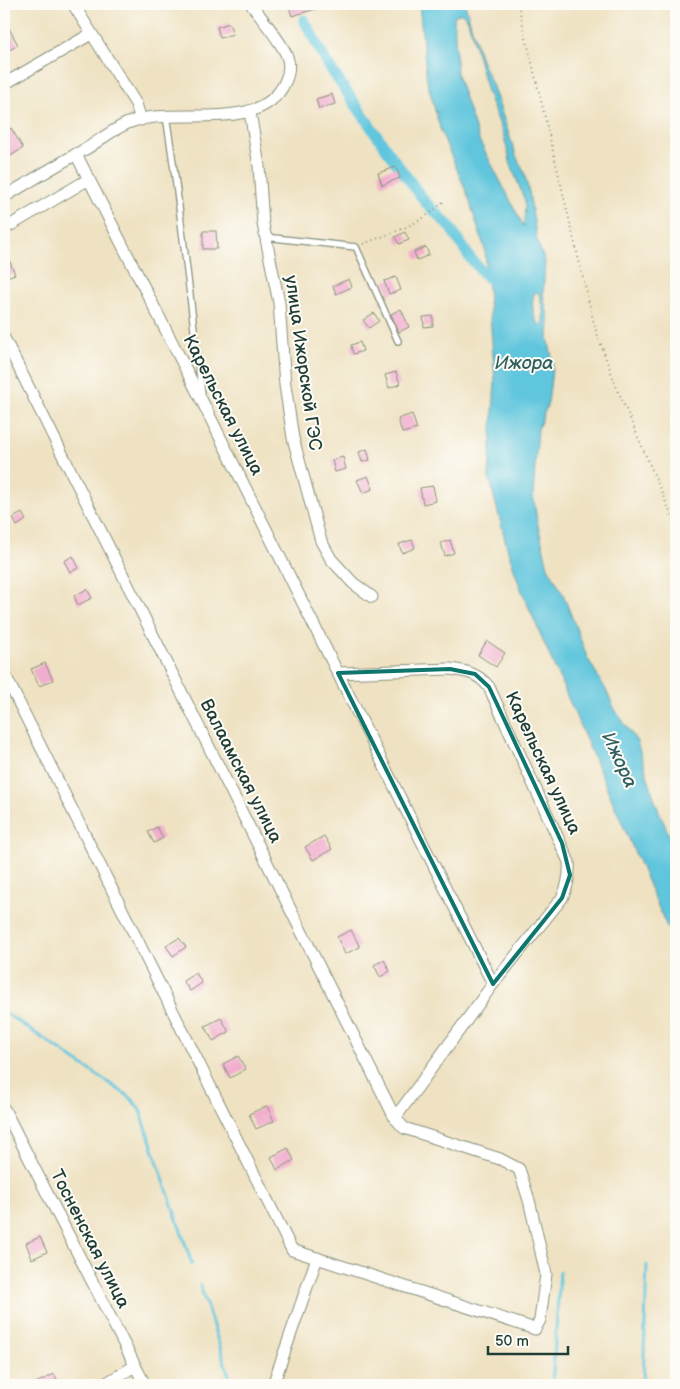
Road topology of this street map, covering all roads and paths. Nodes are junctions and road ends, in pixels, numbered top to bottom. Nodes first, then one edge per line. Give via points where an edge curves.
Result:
1 (73, 4) edge
2 (251, 4) edge
3 (518, 4) edge
4 (91, 34) junction
5 (4, 84) edge
6 (250, 112) junction
7 (166, 116) junction
8 (141, 120) junction
9 (76, 154) junction
10 (88, 178) junction
11 (4, 197) edge
12 (444, 201) dead end
13 (4, 229) edge
14 (266, 237) junction
15 (356, 247) junction
16 (4, 338) edge
17 (398, 341) dead end
18 (204, 405) junction
19 (676, 526) edge
20 (372, 597) dead end
21 (4, 673) edge
22 (338, 673) junction
23 (493, 984) junction
24 (4, 1109) edge
25 (395, 1118) junction
26 (317, 1258) junction
27 (135, 1366) junction
28 (102, 1385) edge
29 (145, 1385) edge
30 (273, 1385) edge

1 - 4 street
2 - 6 street via 285,51 289,64 287,78 275,98
3 - 19 path via 596,328 616,386
4 - 5 street
4 - 8 street via 136,104
6 - 7 street
6 - 14 street, улица Ижорской ГЭС
7 - 8 street
7 - 18 lane
8 - 9 street via 127,124
9 - 10 street, Карельская улица
9 - 11 street
10 - 13 street
10 - 18 street, Карельская улица
12 - 15 path via 417,223
14 - 15 lane
14 - 20 street, улица Ижорской ГЭС via 279,303 293,438 321,541 332,560 353,583
15 - 17 lane
16 - 25 street, Валаамская улица
18 - 22 street, Карельская улица
21 - 26 street via 292,1250
22 - 23 street, Карельская улица
22 - 23 street, Карельская улица via 450,669 475,674 489,687 562,843 570,875 562,898
23 - 25 street, Карельская улица
24 - 27 street, Тосненская улица
25 - 26 street, Валаамская улица via 404,1128 500,1159 519,1169 530,1200 546,1274 540,1320 535,1328
26 - 30 street
27 - 28 street
27 - 29 street, Тосненская улица

